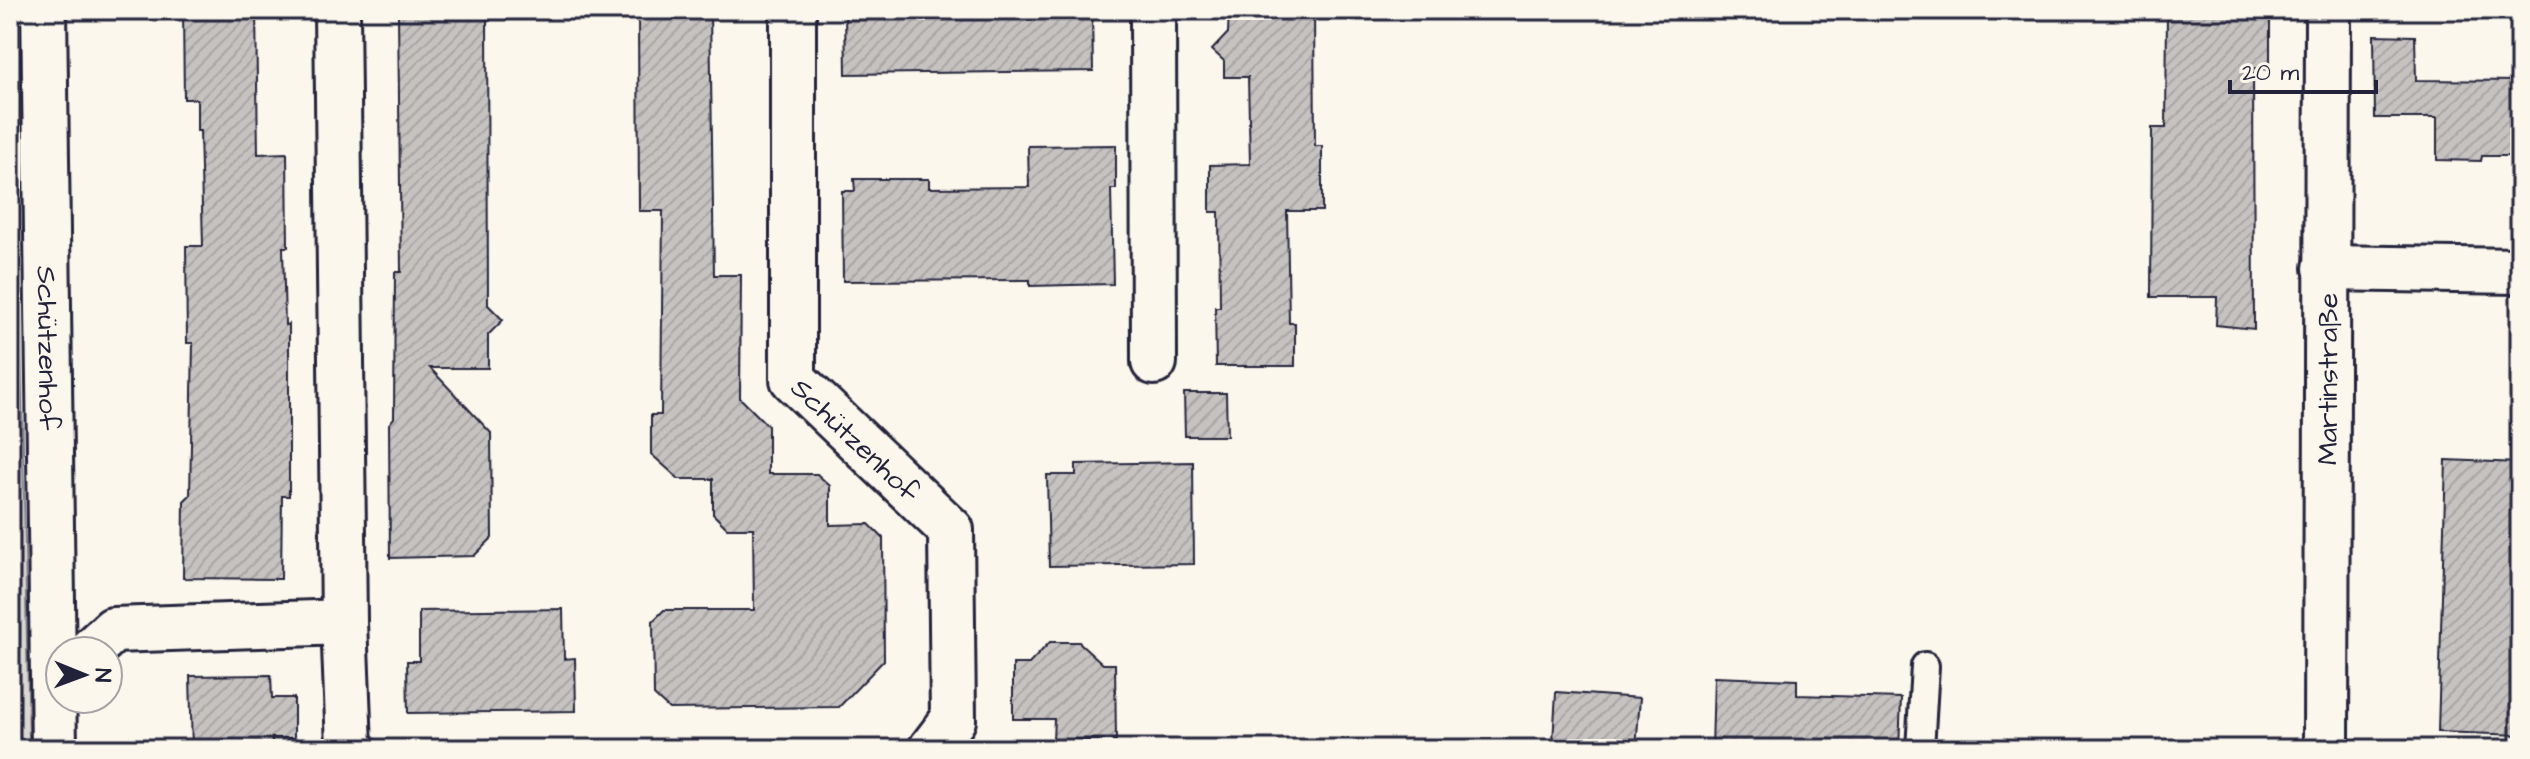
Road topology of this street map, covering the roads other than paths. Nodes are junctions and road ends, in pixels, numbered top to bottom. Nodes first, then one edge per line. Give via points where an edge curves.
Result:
1 (44, 10) edge
2 (337, 10) edge
3 (793, 10) edge
4 (1153, 10) edge
5 (2328, 10) edge
6 (2326, 268) junction
7 (2520, 271) edge
8 (1154, 362) dead end
9 (344, 622) junction
10 (55, 635) edge
11 (108, 635) edge
12 (1925, 666) dead end
13 (55, 715) edge
14 (54, 749) edge
15 (353, 749) edge
16 (931, 749) edge
17 (1920, 749) edge
18 (2326, 749) edge

1 - 10 street, Schützenhof
2 - 9 street
3 - 16 street, Schützenhof via 793,379 951,530 953,720
4 - 8 street
5 - 6 street, Martinstraße
6 - 7 street
6 - 18 street, Martinstraße
9 - 11 street via 113,630
9 - 15 street
12 - 17 lane
13 - 14 street, Schützenhof

